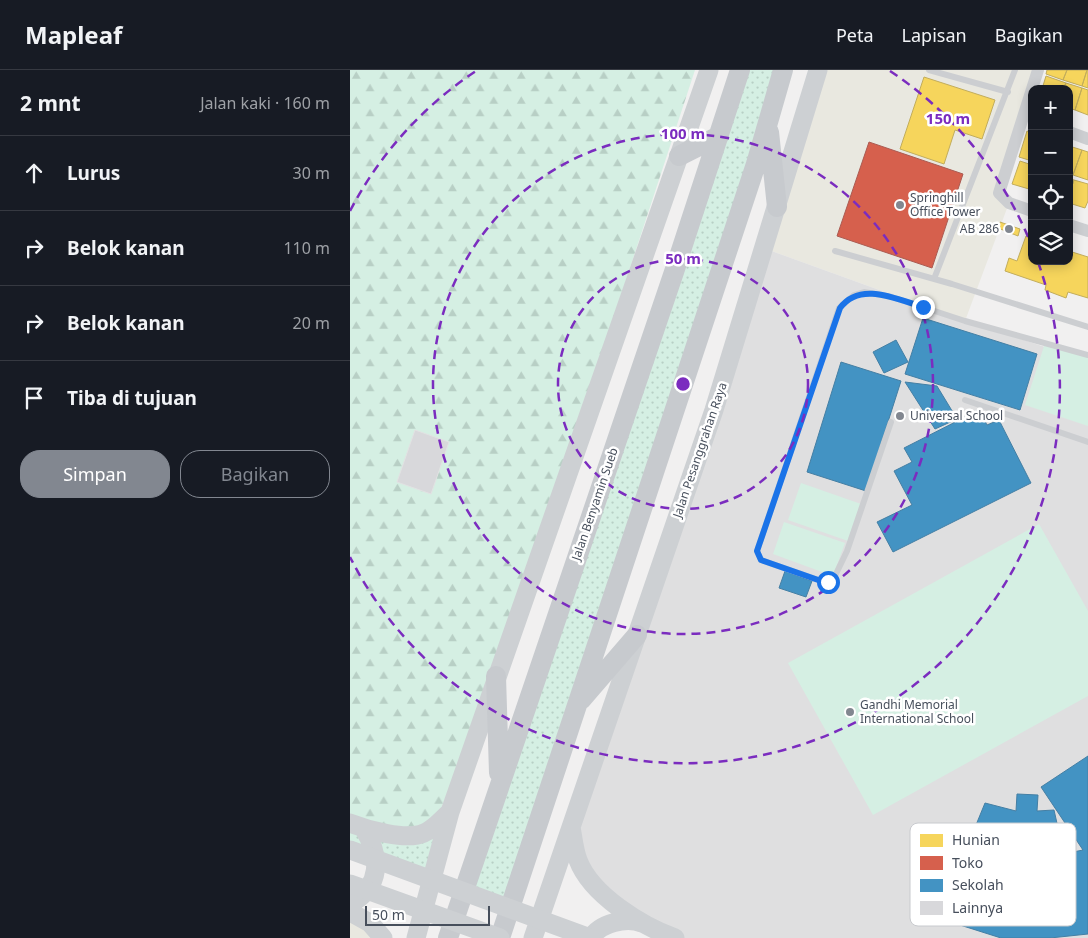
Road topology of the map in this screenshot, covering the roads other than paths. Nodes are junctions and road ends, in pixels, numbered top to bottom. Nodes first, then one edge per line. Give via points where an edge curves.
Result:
1 (709, 70) edge
2 (740, 70) edge
3 (783, 70) edge
4 (818, 70) edge
5 (929, 70) edge
6 (1015, 70) edge
7 (1038, 70) edge
8 (1033, 85) edge
9 (1008, 92) junction
10 (1027, 118) edge
11 (767, 120) junction
12 (1073, 133) edge
13 (719, 136) junction
14 (1088, 139) edge
15 (679, 156) junction
16 (777, 207) junction
17 (1028, 210) edge
18 (1073, 225) edge
19 (1088, 231) edge
20 (835, 251) dead end
21 (934, 279) junction
22 (1088, 327) edge
23 (1088, 355) edge
24 (965, 400) dead end
25 (891, 422) dead end
26 (1088, 442) edge
27 (637, 635) junction
28 (496, 676) junction
29 (576, 708) junction
30 (499, 787) junction
31 (450, 812) junction
32 (357, 826) edge
33 (571, 826) junction
34 (350, 850) edge
35 (350, 884) edge
36 (350, 904) edge
37 (350, 912) edge
38 (668, 935) edge
39 (383, 938) edge
40 (416, 938) edge
41 (448, 938) edge
42 (500, 938) edge
43 (533, 938) edge
44 (591, 938) edge

1 - 15 main road
2 - 13 main road, Jalan Benyamin Sueb
3 - 11 main road
4 - 16 main road, Jalan Pesanggrahan Raya
5 - 9 lane
6 - 9 lane
7 - 8 street
9 - 21 lane
10 - 17 street via 998,193 1009,203
11 - 16 main road
11 - 29 main road via 756,164
12 - 14 street
13 - 15 main road
13 - 30 main road, Jalan Benyamin Sueb
15 - 28 main road
16 - 27 main road, Jalan Pesanggrahan Raya via 714,410
18 - 19 street
20 - 21 lane
21 - 22 lane
23 - 25 lane via 964,321 892,297 864,292 854,295 845,301 836,317 757,551 761,560 824,582 834,578 857,528
24 - 26 lane
27 - 29 main road
27 - 33 main road, Jalan Pesanggrahan Raya
28 - 30 main road
28 - 31 main road
29 - 42 main road
30 - 41 main road, Jalan Benyamin Sueb
31 - 32 main road via 433,828 415,836
31 - 40 main road
32 - 36 main road via 374,845 376,864 372,883 360,899
33 - 38 main road via 578,861 596,887 619,908
33 - 43 main road
34 - 44 main road, bridge
35 - 42 main road, bridge
37 - 39 main road via 370,923
38 - 44 main road via 639,921 616,921 594,932

